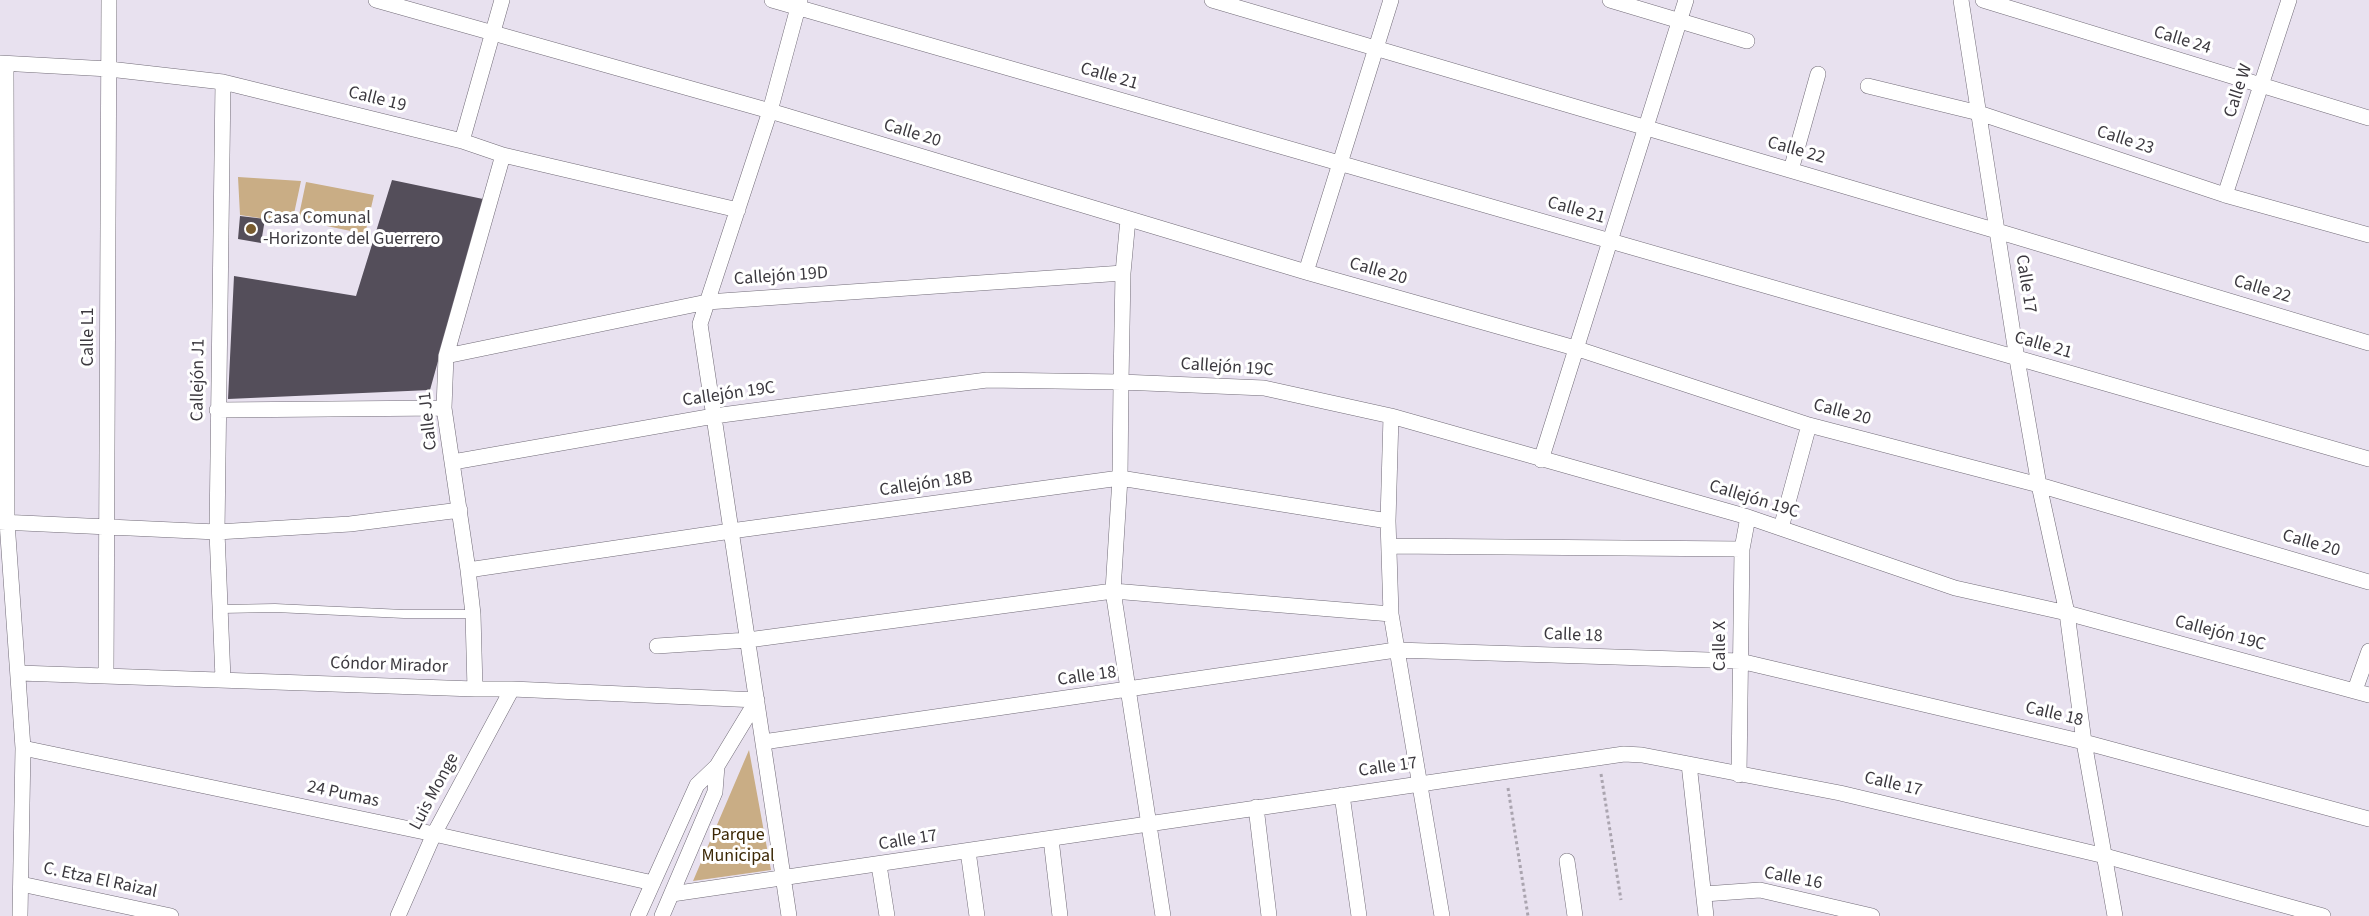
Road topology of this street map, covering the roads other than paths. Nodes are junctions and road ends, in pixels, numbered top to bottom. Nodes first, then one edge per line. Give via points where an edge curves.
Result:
1 (109, 0) edge
2 (376, 0) edge
3 (501, 0) edge
4 (772, 0) edge
5 (1212, 0) edge
6 (1391, 0) edge
7 (1610, 0) edge
8 (1686, 0) edge
9 (1961, 0) edge
10 (1983, 0) edge
11 (2289, 0) edge
12 (799, 4) edge
13 (1679, 20) junction
14 (493, 33) junction
15 (1747, 41) dead end
16 (1376, 48) junction
17 (3, 63) edge
18 (109, 69) junction
19 (1818, 74) dead end
20 (223, 82) junction
21 (1868, 86) dead end
22 (2261, 86) junction
23 (770, 111) junction
24 (1979, 113) junction
25 (2369, 118) edge
26 (1646, 127) junction
27 (462, 141) junction
28 (503, 155) junction
29 (1340, 164) junction
30 (1791, 170) junction
31 (2225, 195) junction
32 (738, 210) junction
33 (1128, 219) junction
34 (1997, 231) junction
35 (2369, 235) edge
36 (1610, 242) junction
37 (1306, 272) junction
38 (1123, 273) junction
39 (707, 302) junction
40 (2369, 343) edge
41 (1575, 348) junction
42 (446, 356) junction
43 (2017, 359) junction
44 (1121, 382) junction
45 (444, 408) junction
46 (218, 410) junction
47 (714, 416) junction
48 (1391, 416) junction
49 (1809, 425) junction
50 (2369, 459) edge
51 (1540, 460) junction
52 (453, 462) junction
53 (1120, 478) junction
54 (2039, 484) junction
55 (460, 510) junction
56 (1748, 517) junction
57 (1388, 521) junction
58 (3, 522) edge
59 (107, 527) junction
60 (1781, 528) junction
61 (731, 531) junction
62 (217, 532) junction
63 (1389, 546) junction
64 (1742, 549) junction
65 (468, 570) junction
66 (2369, 582) edge
67 (1113, 591) junction
68 (221, 609) junction
69 (2067, 613) junction
70 (472, 614) junction
71 (1391, 614) junction
72 (748, 640) junction
73 (657, 646) dead end
74 (1396, 650) junction
75 (2369, 651) edge
76 (1740, 661) junction
77 (19, 673) junction
78 (106, 675) junction
79 (223, 679) junction
80 (475, 689) junction
81 (512, 689) junction
82 (1127, 691) junction
83 (2362, 692) edge
84 (757, 700) junction
85 (763, 742) junction
86 (2085, 742) junction
87 (23, 748) junction
88 (1689, 764) junction
89 (717, 766) junction
90 (1739, 775) junction
91 (1419, 783) junction
92 (1342, 795) junction
93 (1256, 807) junction
94 (2369, 819) edge
95 (1149, 824) junction
96 (434, 834) junction
97 (1051, 839) junction
98 (968, 851) junction
99 (2105, 856) junction
100 (1567, 861) dead end
101 (879, 865) junction
102 (784, 879) junction
103 (653, 883) junction
104 (21, 884) junction
105 (672, 894) junction
106 (1704, 894) junction
107 (20, 916) edge
108 (171, 916) edge
109 (398, 916) edge
110 (638, 916) edge
111 (662, 916) edge
112 (789, 916) edge
113 (887, 916) edge
114 (977, 916) edge
115 (1060, 916) edge
116 (1163, 916) edge
117 (1269, 916) edge
118 (1359, 916) edge
119 (1442, 916) edge
120 (1575, 916) edge
121 (1706, 916) edge
122 (1872, 916) edge
123 (2115, 916) edge
124 (2323, 916) edge

1 - 18 street, Calle L1
2 - 14 street, Calle 20
3 - 14 street
4 - 12 street, Calle 21
5 - 16 street, Calle 22
6 - 16 street
7 - 13 street
8 - 13 street
9 - 24 street, Calle 17
10 - 22 street, Calle 24
11 - 22 street, Calle W
12 - 23 street
12 - 29 street, Calle 21
13 - 15 street
13 - 26 street
14 - 23 street, Calle 20
14 - 27 street
16 - 26 street, Calle 22
16 - 29 street
17 - 18 street, Calle 19
17 - 58 street
18 - 20 street, Calle 19
18 - 59 street, Calle L1
19 - 30 street
20 - 27 street, Calle 19
20 - 46 street, Callejón J1
21 - 24 street, Calle 23
22 - 25 street, Calle 24
22 - 31 street, Calle W
23 - 32 street
23 - 33 street, Calle 20
24 - 31 street, Calle 23
24 - 34 street, Calle 17
26 - 30 street, Calle 22
26 - 36 street
27 - 28 street, Calle 19
28 - 32 street, Calle 19
28 - 42 street, Calle J1
29 - 36 street, Calle 21
29 - 37 street
30 - 34 street, Calle 22
31 - 35 street, Calle 23
32 - 39 street
33 - 37 street, Calle 20
33 - 38 street
34 - 40 street, Calle 22
34 - 43 street, Calle 17
36 - 41 street
36 - 43 street, Calle 21
37 - 41 street, Calle 20
38 - 39 street, Callejón 19D
38 - 44 street
39 - 42 street, Callejón 19D
39 - 47 street via 700,324
41 - 49 street, Calle 20
41 - 51 street
42 - 45 street, Calle J1
43 - 50 street, Calle 21
43 - 54 street, Calle 17
44 - 47 street, Callejón 19C via 987,380
44 - 48 street, Callejón 19C via 1264,388
44 - 53 street
45 - 46 street
45 - 52 street, Calle J1
46 - 62 street, Callejón J1
47 - 52 street, Callejón 19C
47 - 61 street
48 - 51 street, Callejón 19C
48 - 57 street
49 - 54 street, Calle 20
49 - 60 street
51 - 56 street, Callejón 19C
52 - 55 street, Calle J1
53 - 57 street, Callejón 18B
53 - 61 street, Callejón 18B
53 - 67 street
54 - 66 street, Calle 20
54 - 69 street, Calle 17
55 - 62 street via 350,524
55 - 65 street, Calle J1
56 - 60 street, Callejón 19C
56 - 64 street, Calle X
57 - 63 street
58 - 59 street
58 - 77 street
59 - 62 street
59 - 78 street, Calle L1
60 - 69 street, Callejón 19C via 1955,588
61 - 65 street, Callejón 18B
61 - 72 street
62 - 68 street, Callejón J1
63 - 64 street
63 - 71 street
64 - 76 street, Calle X
65 - 70 street, Calle J1
67 - 71 street
67 - 72 street
67 - 82 street
68 - 70 lane
68 - 79 street, Callejón J1
69 - 83 street, Callejón 19C
69 - 86 street, Calle 17
70 - 80 street, Calle J1
71 - 74 street
72 - 73 street
72 - 84 street
74 - 76 street, Calle 18
74 - 82 street, Calle 18
74 - 91 street
75 - 83 street
76 - 86 street, Calle 18
76 - 90 street, Calle X
77 - 78 street, Cóndor Mirador
77 - 87 street
78 - 79 street, Cóndor Mirador
79 - 80 street, Cóndor Mirador
80 - 81 street, Cóndor Mirador
81 - 84 street, Cóndor Mirador
81 - 96 street, Luis Monge
82 - 85 street, Calle 18
82 - 95 street
84 - 85 street
84 - 89 street
85 - 102 street
86 - 94 street, Calle 18
86 - 99 street, Calle 17
87 - 96 street, 24 Pumas
87 - 104 street
88 - 90 street, Calle 17
88 - 91 street, Calle 17 via 1624,754
88 - 106 street
89 - 103 street via 697,785
89 - 105 street via 715,792
90 - 99 street, Calle 17 via 1840,793
91 - 92 street, Calle 17
91 - 119 street
92 - 93 street, Calle 17
92 - 118 street
93 - 95 street, Calle 17
93 - 117 street
95 - 97 street, Calle 17
95 - 116 street
96 - 103 street, 24 Pumas
96 - 109 street, Luis Monge
97 - 98 street, Calle 17
97 - 115 street
98 - 101 street, Calle 17
98 - 114 street
99 - 123 street, Calle 17
99 - 124 street, Calle 17
100 - 120 street
101 - 102 street, Calle 17
101 - 113 street
102 - 105 street, Calle 17
102 - 112 street
103 - 110 street
104 - 107 street
104 - 108 street, C. Etza El Raizal
105 - 111 street
106 - 121 street
106 - 122 street, Calle 16 via 1760,890

